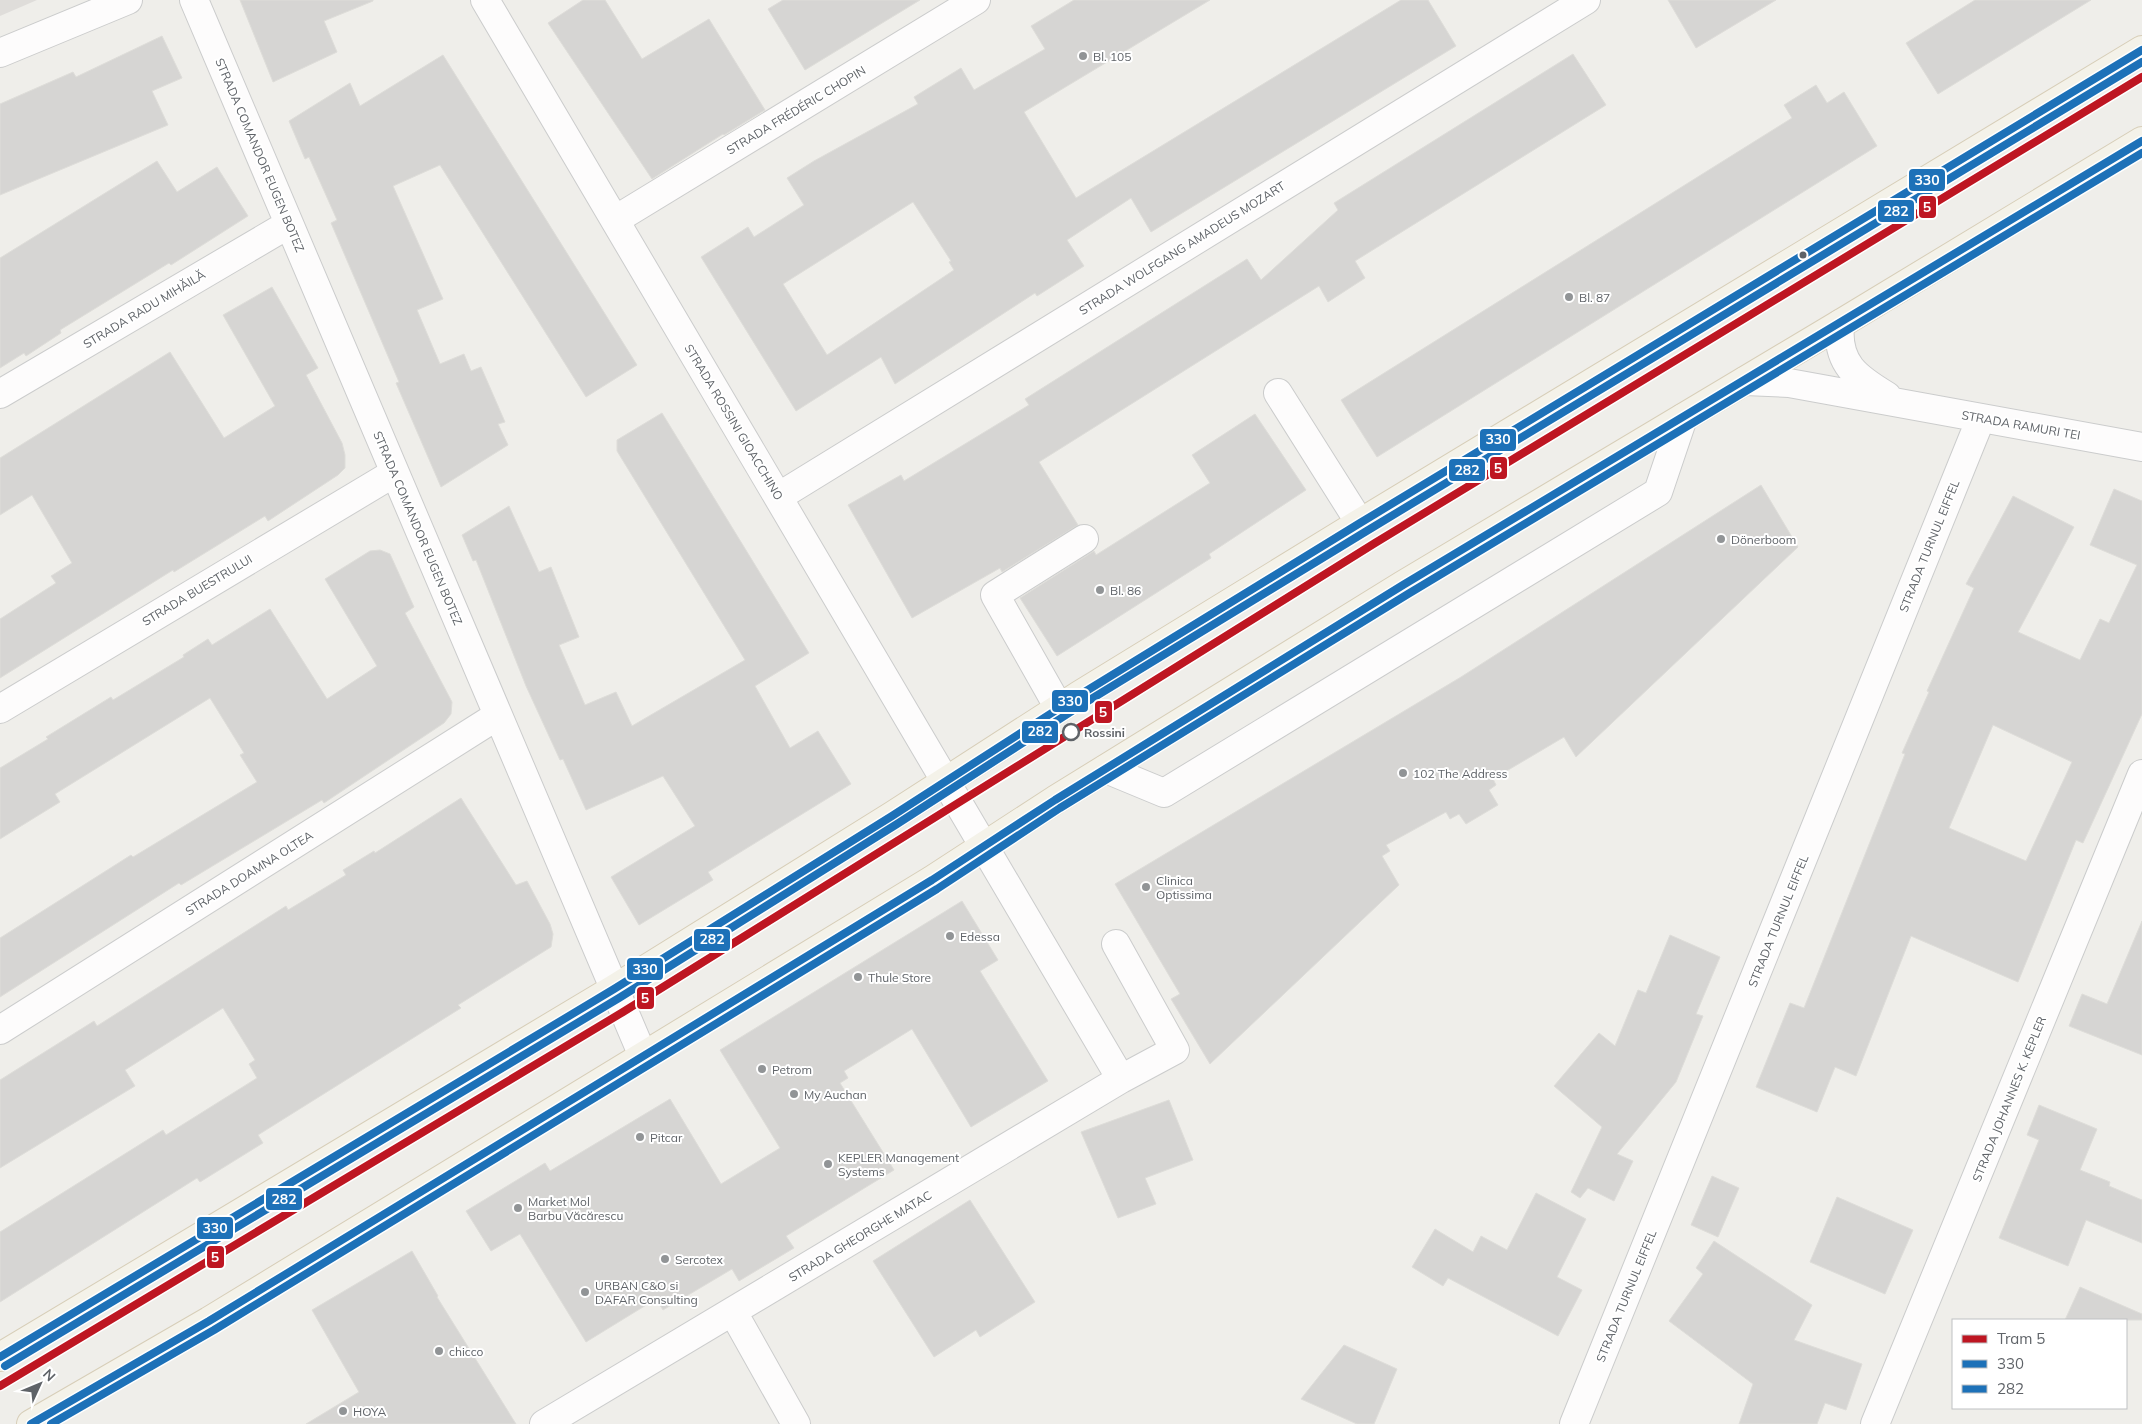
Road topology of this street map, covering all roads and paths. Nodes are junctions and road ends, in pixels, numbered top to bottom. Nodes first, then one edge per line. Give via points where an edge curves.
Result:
1 (128, 0) edge
2 (194, 0) edge
3 (484, 0) edge
4 (976, 0) edge
5 (1586, 0) edge
6 (2142, 50) edge
7 (0, 53) edge
8 (2142, 141) edge
9 (615, 220) junction
10 (289, 224) junction
11 (1840, 324) junction
12 (1745, 380) junction
13 (1278, 393) dead end
14 (0, 394) edge
15 (1900, 403) junction
16 (1683, 418) junction
17 (1981, 418) junction
18 (2142, 447) edge
19 (394, 473) junction
20 (778, 497) junction
21 (1360, 523) junction
22 (1084, 539) dead end
23 (1059, 708) junction
24 (0, 709) edge
25 (497, 716) junction
26 (1106, 769) junction
27 (2142, 774) edge
28 (947, 782) junction
29 (983, 845) junction
30 (1116, 944) dead end
31 (614, 989) junction
32 (0, 1030) edge
33 (643, 1056) junction
34 (1122, 1079) junction
35 (733, 1312) junction
36 (0, 1357) edge
37 (31, 1424) edge
38 (544, 1424) edge
39 (796, 1424) edge
40 (1574, 1424) edge
41 (1875, 1424) edge

1 - 7 street
2 - 10 street, STRADA COMANDOR EUGEN BOTEZ
3 - 9 street, STRADA ROSSINI GIOACCHINO
4 - 9 street, STRADA FRÉDÉRIC CHOPIN
5 - 20 street, STRADA WOLFGANG AMADEUS MOZART
6 - 21 main road
8 - 11 main road
9 - 20 street, STRADA ROSSINI GIOACCHINO
10 - 14 street, STRADA RADU MIHĂILĂ
10 - 19 street, STRADA COMANDOR EUGEN BOTEZ
11 - 12 main road
11 - 15 street, STRADA RAMURI TEI via 1839,338 1845,361 1861,381
12 - 15 street, STRADA RAMURI TEI via 1789,383
12 - 16 main road
13 - 21 street
15 - 17 street, STRADA RAMURI TEI
16 - 26 main road via 1403,585
16 - 26 street via 1658,492 1164,793
17 - 18 street, STRADA RAMURI TEI
17 - 40 street, STRADA TURNUL EIFFEL
19 - 24 street, STRADA BUESTRULUI
19 - 25 street, STRADA COMANDOR EUGEN BOTEZ
20 - 28 street, STRADA ROSSINI GIOACCHINO
21 - 23 main road
22 - 23 street via 995,594
23 - 28 main road
25 - 31 street, STRADA COMANDOR EUGEN BOTEZ
25 - 32 street, STRADA DOAMNA OLTEA
26 - 29 main road
27 - 41 street, STRADA JOHANNES K. KEPLER
28 - 29 street, STRADA ROSSINI GIOACCHINO
28 - 31 main road
29 - 33 main road via 932,880
29 - 34 street
30 - 34 street, STRADA GHEORGHE MATAC via 1175,1050
31 - 33 street, STRADA COMANDOR EUGEN BOTEZ
31 - 36 main road
33 - 37 main road via 209,1321
34 - 35 street, STRADA GHEORGHE MATAC
35 - 38 street, STRADA GHEORGHE MATAC
35 - 39 street

